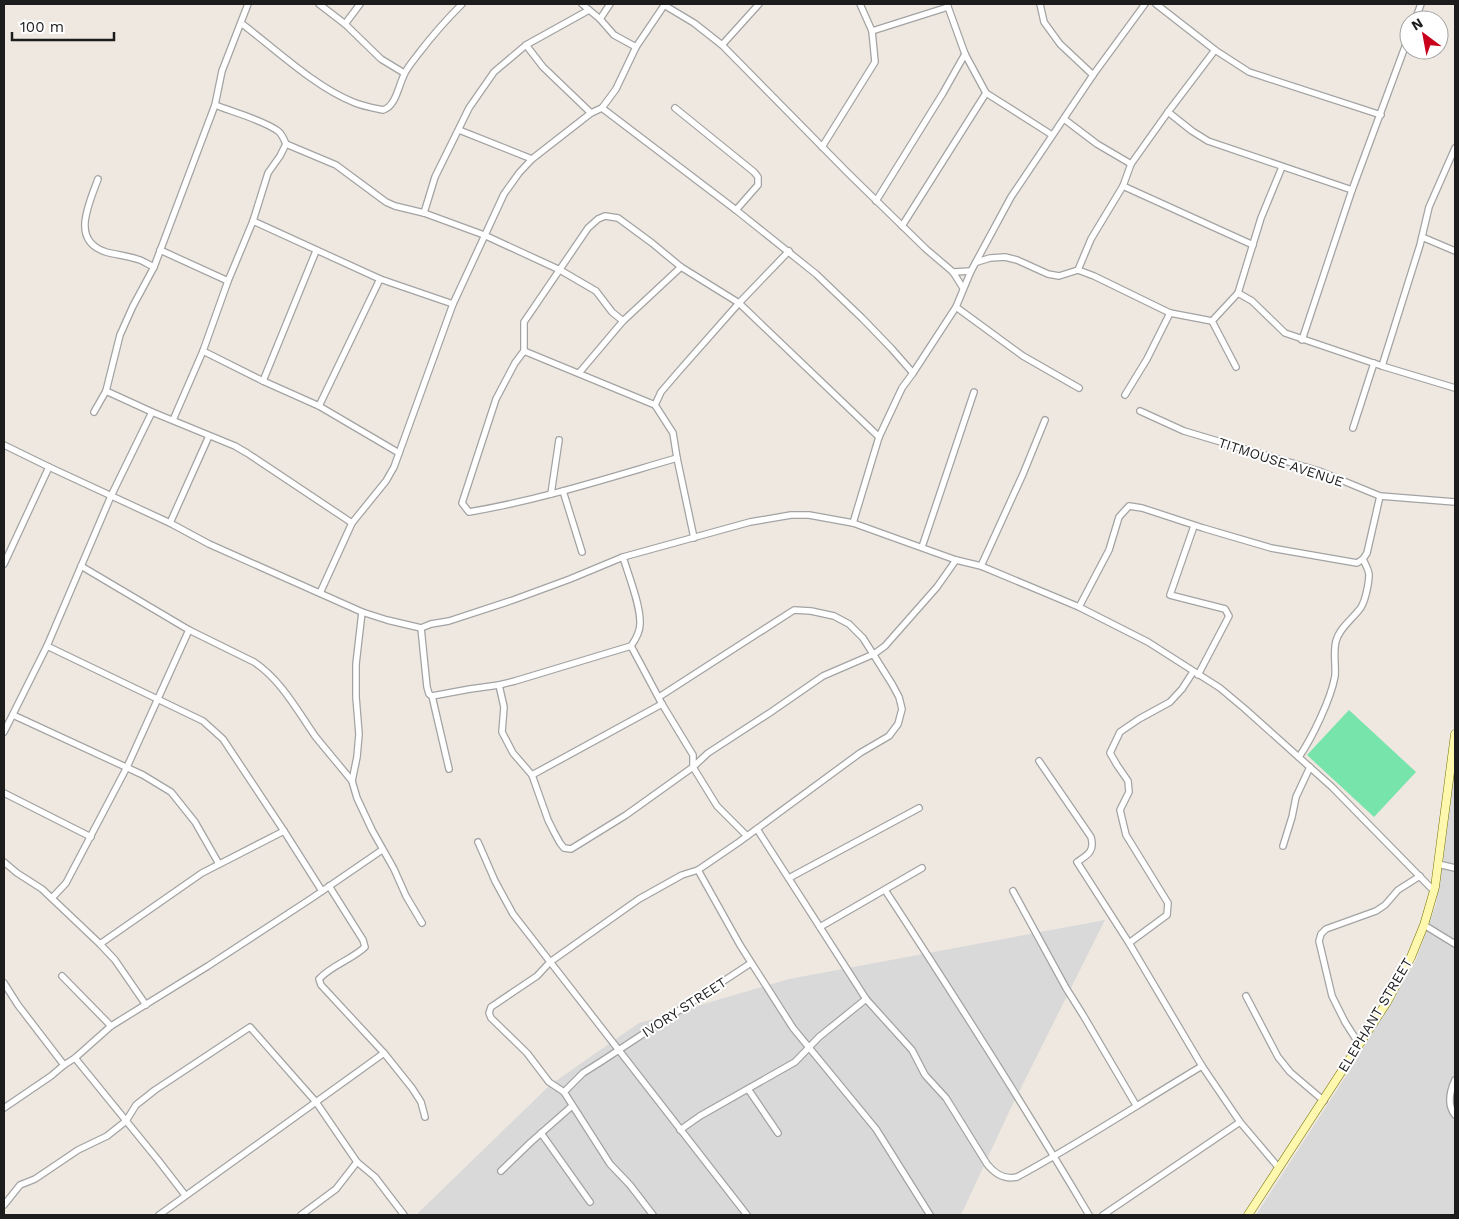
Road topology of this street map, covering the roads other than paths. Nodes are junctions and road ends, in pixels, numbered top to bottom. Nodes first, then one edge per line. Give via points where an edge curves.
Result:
1 (248, 4) edge
2 (318, 4) edge
3 (360, 4) edge
4 (462, 4) edge
5 (582, 4) edge
6 (610, 4) edge
7 (664, 4) edge
8 (759, 4) edge
9 (860, 4) edge
10 (1040, 4) edge
11 (1145, 4) edge
12 (1156, 4) edge
13 (947, 5) edge
14 (589, 10) junction
15 (600, 19) junction
16 (241, 23) junction
17 (345, 24) junction
18 (872, 31) junction
19 (722, 44) junction
20 (526, 45) junction
21 (636, 47) junction
22 (1215, 50) junction
23 (965, 54) junction
24 (1400, 60) edge
25 (404, 73) junction
26 (1093, 75) junction
27 (986, 93) junction
28 (215, 105) junction
29 (602, 108) junction
30 (675, 108) dead end
31 (1168, 112) junction
32 (591, 113) junction
33 (1381, 115) junction
34 (1064, 119) junction
35 (459, 130) junction
36 (1052, 135) junction
37 (286, 144) junction
38 (822, 147) junction
39 (1455, 148) edge
40 (532, 160) junction
41 (1131, 164) junction
42 (1282, 167) junction
43 (98, 179) dead end
44 (1123, 186) junction
45 (1352, 190) junction
46 (876, 201) junction
47 (736, 210) junction
48 (424, 213) junction
49 (253, 221) junction
50 (902, 226) junction
51 (484, 235) junction
52 (1422, 237) junction
53 (1252, 244) junction
54 (160, 250) junction
55 (316, 251) junction
56 (789, 251) junction
57 (1455, 251) edge
58 (977, 262) junction
59 (681, 267) junction
60 (154, 268) junction
61 (560, 270) junction
62 (1078, 270) junction
63 (971, 271) junction
64 (953, 272) junction
65 (380, 279) junction
66 (228, 281) junction
67 (963, 288) junction
68 (1238, 293) junction
69 (739, 303) junction
70 (452, 304) junction
71 (956, 307) junction
72 (1170, 312) junction
73 (623, 321) junction
74 (1212, 322) junction
75 (1302, 340) junction
76 (203, 351) junction
77 (524, 351) junction
78 (1374, 363) junction
79 (1236, 366) dead end
80 (1382, 366) junction
81 (579, 373) junction
82 (913, 373) junction
83 (263, 381) junction
84 (1079, 388) dead end
85 (1455, 388) edge
86 (106, 391) junction
87 (974, 392) dead end
88 (1125, 395) dead end
89 (655, 405) junction
90 (320, 406) junction
91 (1140, 411) dead end
92 (94, 412) dead end
93 (152, 412) junction
94 (173, 420) junction
95 (1045, 420) dead end
96 (1353, 428) dead end
97 (209, 436) junction
98 (879, 437) junction
99 (559, 440) dead end
100 (4, 445) edge
101 (399, 452) junction
102 (677, 458) junction
103 (50, 467) junction
104 (563, 491) junction
105 (551, 494) junction
106 (111, 496) junction
107 (1380, 496) junction
108 (1455, 502) edge
109 (170, 523) junction
110 (352, 523) junction
111 (854, 523) junction
112 (1194, 526) junction
113 (694, 538) junction
114 (922, 548) junction
115 (582, 552) dead end
116 (623, 557) junction
117 (1363, 559) junction
118 (956, 560) junction
119 (4, 564) edge
120 (82, 566) junction
121 (981, 566) junction
122 (320, 592) junction
123 (1079, 607) junction
124 (362, 612) junction
125 (421, 628) junction
126 (189, 630) junction
127 (47, 646) junction
128 (631, 646) junction
129 (874, 654) junction
130 (1196, 673) junction
131 (499, 685) junction
132 (432, 696) junction
133 (659, 698) junction
134 (159, 700) junction
135 (662, 704) junction
136 (13, 714) junction
137 (4, 732) edge
138 (1455, 734) edge
139 (1299, 757) junction
140 (1039, 761) dead end
141 (127, 767) junction
142 (693, 767) junction
143 (1310, 767) junction
144 (449, 769) dead end
145 (532, 775) junction
146 (352, 781) junction
147 (1452, 787) edge
148 (4, 793) edge
149 (919, 808) dead end
150 (757, 829) junction
151 (284, 831) junction
152 (91, 836) junction
153 (747, 836) junction
154 (478, 842) dead end
155 (1283, 846) dead end
156 (382, 850) junction
157 (4, 862) edge
158 (219, 864) junction
159 (1438, 864) junction
160 (922, 868) dead end
161 (1455, 868) edge
162 (698, 870) junction
163 (1420, 876) junction
164 (789, 878) junction
165 (330, 886) junction
166 (885, 890) junction
167 (322, 891) junction
168 (1014, 891) dead end
169 (1434, 891) junction
170 (52, 898) junction
171 (422, 923) dead end
172 (1424, 925) junction
173 (820, 927) junction
174 (1129, 943) junction
175 (100, 944) junction
176 (1455, 944) edge
177 (550, 962) junction
178 (751, 963) junction
179 (62, 976) dead end
180 (4, 983) edge
181 (1246, 996) dead end
182 (866, 999) junction
183 (146, 1005) junction
184 (111, 1026) junction
185 (1359, 1044) junction
186 (808, 1047) junction
187 (618, 1050) junction
188 (384, 1053) junction
189 (75, 1058) junction
190 (64, 1065) junction
191 (1202, 1066) junction
192 (1455, 1080) edge
193 (748, 1089) junction
194 (564, 1092) junction
195 (1324, 1101) junction
196 (316, 1102) junction
197 (1136, 1105) junction
198 (572, 1106) junction
199 (4, 1108) edge
200 (1455, 1115) edge
201 (425, 1117) dead end
202 (126, 1121) junction
203 (1240, 1122) junction
204 (680, 1130) junction
205 (541, 1133) junction
206 (778, 1133) dead end
207 (1054, 1157) junction
208 (357, 1162) junction
209 (1279, 1168) junction
210 (501, 1170) dead end
211 (185, 1195) junction
212 (590, 1202) dead end
213 (4, 1205) edge
214 (159, 1215) edge
215 (301, 1215) edge
216 (404, 1215) edge
217 (653, 1215) edge
218 (747, 1215) edge
219 (930, 1215) edge
220 (1089, 1215) edge
221 (1103, 1215) edge
222 (1248, 1215) edge

1 - 16 street
2 - 17 street
3 - 17 street
4 - 25 street
5 - 14 street
6 - 15 street
7 - 19 street
7 - 21 street
8 - 19 street
9 - 18 street
10 - 26 street via 1044,22 1060,44
11 - 26 street
12 - 22 street
13 - 18 street
13 - 23 street
14 - 15 street
14 - 20 street
15 - 21 street via 614,35
16 - 25 street via 316,82 354,102 387,109
16 - 28 street via 222,71
17 - 25 street via 381,59
18 - 38 street via 875,62
19 - 38 street
20 - 32 street
20 - 35 street via 494,72
21 - 29 street via 616,89
22 - 31 street
22 - 33 street via 1249,72
23 - 27 street
23 - 46 street
24 - 33 street
26 - 34 street
27 - 36 street
27 - 50 street
28 - 37 street via 278,131
28 - 54 street
29 - 32 street
29 - 47 street
30 - 47 street via 758,177 758,185
31 - 41 street
31 - 42 street via 1208,141
32 - 40 street
33 - 45 street
34 - 36 street
34 - 41 street
35 - 40 street
35 - 48 street via 435,177
36 - 58 street via 1011,197
37 - 48 street via 336,165 386,202
37 - 49 street via 268,173
38 - 46 street
39 - 52 street via 1429,207
40 - 51 street via 504,194
41 - 44 street
42 - 45 street
42 - 53 street
43 - 60 street via 84,224 86,237 103,251 139,260
44 - 53 street
44 - 62 street via 1091,239
45 - 75 street
46 - 50 street
47 - 56 street
48 - 51 street
49 - 55 street
49 - 66 street
50 - 64 street
51 - 61 street
51 - 70 street
52 - 57 street
52 - 80 street
53 - 68 street
54 - 60 street
54 - 66 street
55 - 65 street
55 - 83 street
56 - 69 street
56 - 82 street via 862,318
58 - 62 street via 1004,257 1059,276
58 - 63 street
59 - 61 street via 618,218 605,216 588,228
59 - 69 street
59 - 73 street
60 - 86 street via 120,335
61 - 73 street via 596,292
61 - 77 street via 524,322
62 - 72 street
63 - 64 street
63 - 67 street
64 - 67 street
65 - 70 street
65 - 90 street
66 - 76 street
67 - 71 street
68 - 74 street
68 - 75 street via 1252,301 1285,333
69 - 89 street via 661,392
69 - 98 street
70 - 101 street
71 - 82 street
71 - 84 street via 1023,356
72 - 74 street
72 - 88 street via 1148,359
73 - 81 street
74 - 79 street
75 - 78 street
76 - 83 street
76 - 94 street
77 - 81 street
77 - 105 street via 496,399 462,503 469,512
78 - 80 street
78 - 96 street
80 - 85 street
81 - 89 street
82 - 98 street via 902,388
83 - 90 street
86 - 92 street
86 - 93 street
87 - 114 street
89 - 102 street via 673,433
90 - 101 street
91 - 107 street, TITMOUSE AVENUE via 1184,431 1319,471
93 - 94 street
93 - 106 street
94 - 97 street
95 - 121 street
97 - 109 street
97 - 110 street via 247,453
98 - 111 street
99 - 105 street
100 - 103 street
101 - 110 street via 386,481
102 - 104 street
102 - 113 street
103 - 106 street
103 - 119 street
104 - 105 street
104 - 115 street
106 - 109 street
106 - 120 street
107 - 108 street, TITMOUSE AVENUE
107 - 117 street
109 - 122 street
110 - 122 street
111 - 113 street via 792,515 750,522
111 - 114 street
112 - 117 street via 1271,548 1357,563
112 - 123 street via 1129,506 1119,517 1109,550
112 - 130 street via 1170,595 1225,609 1229,616
113 - 116 street
114 - 118 street
116 - 125 street via 513,600
116 - 128 street via 639,612 640,625
117 - 139 street via 1369,574 1361,608 1336,640 1332,687 1308,744
118 - 121 street
118 - 129 street via 912,617 886,646
120 - 126 street
120 - 127 street
121 - 123 street
122 - 124 street
123 - 130 street via 1148,642
124 - 125 street
124 - 146 street via 356,664 359,734
125 - 132 street via 427,687
126 - 134 street
126 - 146 street via 262,667
127 - 134 street
127 - 136 street
128 - 131 street
128 - 133 street
129 - 133 street via 849,624 834,616 794,610
129 - 142 street via 823,676 708,753
129 - 150 street via 899,697 902,709 898,724 889,736 860,753
130 - 139 street via 1220,688
130 - 174 street via 1170,702 1120,732 1110,753 1128,781 1129,792 1120,810 1126,835 1168,903 1166,915
131 - 132 street
131 - 145 street via 504,707 502,732 513,753
132 - 144 street
133 - 135 street
134 - 141 street
134 - 151 street via 203,721 223,739
135 - 142 street via 693,755
135 - 145 street
136 - 137 street
136 - 141 street
138 - 147 main road, ELEPHANT STREET
139 - 143 street
140 - 174 street via 1091,837 1090,854 1077,862
141 - 152 street
141 - 158 street via 171,792 195,822
142 - 145 street via 571,848 560,844
142 - 153 street via 718,806
143 - 155 street via 1296,797
143 - 163 street
146 - 156 street
147 - 159 main road, ELEPHANT STREET
148 - 152 street
149 - 164 street
150 - 153 street
150 - 164 street
151 - 158 street
151 - 167 street
152 - 170 street via 66,883
153 - 162 street
154 - 177 street via 510,910
156 - 165 street
156 - 171 street
157 - 170 street
158 - 175 street
159 - 161 street
159 - 169 main road, ELEPHANT STREET
160 - 166 street
162 - 177 street via 682,875 639,899
162 - 178 street
163 - 169 street
163 - 185 street via 1398,890 1376,911 1326,929 1321,934 1332,996
164 - 173 street
165 - 167 street
165 - 188 street via 365,947 319,979
166 - 173 street
166 - 207 street
167 - 183 street
168 - 197 street via 1057,973
169 - 172 main road, ELEPHANT STREET
170 - 175 street
172 - 176 street
172 - 185 main road, ELEPHANT STREET via 1394,989
173 - 182 street
174 - 191 street
175 - 183 street via 116,960
177 - 187 street
177 - 194 street via 537,976 498,1001 489,1013 527,1052 546,1078
178 - 186 street via 792,1028
178 - 187 street, IVORY STREET
179 - 184 street
180 - 190 street
181 - 195 street via 1278,1057 1290,1072
182 - 186 street
182 - 207 street via 912,1050 925,1076 946,1098 992,1170 1010,1179
183 - 184 street
184 - 189 street
185 - 195 main road, ELEPHANT STREET
186 - 193 street via 795,1062
186 - 219 street via 876,1129
187 - 194 street, IVORY STREET via 583,1073
187 - 204 street
188 - 196 street
188 - 201 street via 418,1095
189 - 190 street
189 - 202 street
190 - 199 street
191 - 197 street
191 - 203 street
192 - 200 street via 1450,1099
193 - 204 street
193 - 206 street
194 - 198 street
195 - 209 main road, ELEPHANT STREET
196 - 202 street via 250,1027 155,1090 136,1105
196 - 208 street
196 - 211 street
197 - 207 street
198 - 205 street
198 - 217 street via 610,1164
202 - 211 street
202 - 213 street via 35,1179 20,1184
203 - 209 street
203 - 221 street
204 - 218 street
205 - 210 street
205 - 212 street
207 - 220 street
208 - 215 street via 336,1189
208 - 216 street via 375,1177
209 - 222 main road, ELEPHANT STREET
211 - 214 street

